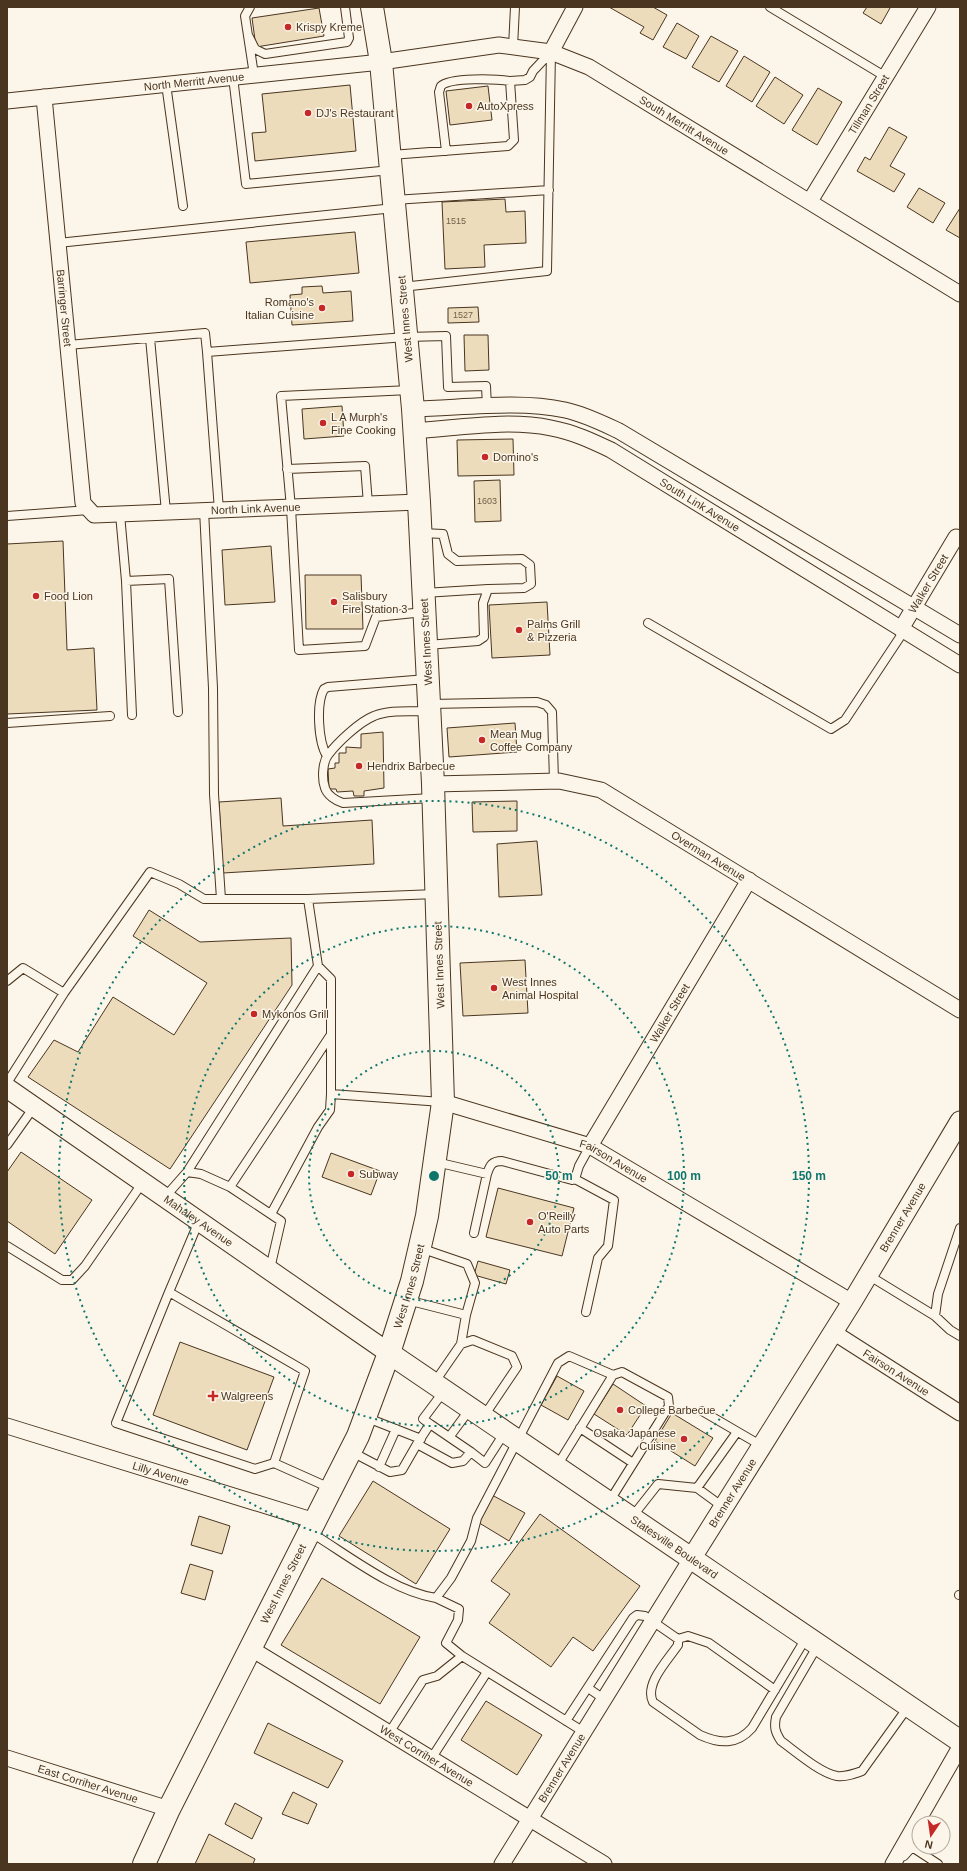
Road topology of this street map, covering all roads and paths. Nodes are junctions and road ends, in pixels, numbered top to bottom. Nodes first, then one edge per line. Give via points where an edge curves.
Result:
1 (250, 7) edge
2 (344, 7) edge
3 (372, 7) edge
4 (515, 7) edge
5 (575, 7) edge
6 (770, 7) edge
7 (928, 7) edge
8 (248, 35) junction
9 (512, 47) junction
10 (551, 52) junction
11 (381, 62) junction
12 (254, 75) junction
13 (232, 77) junction
14 (886, 77) junction
15 (510, 81) junction
16 (166, 84) junction
17 (44, 97) junction
18 (7, 101) edge
19 (446, 151) junction
20 (390, 162) junction
21 (548, 190) junction
22 (810, 201) junction
23 (394, 204) junction
24 (183, 206) dead end
25 (58, 243) junction
26 (402, 287) junction
27 (960, 294) edge
28 (406, 337) junction
29 (150, 338) junction
30 (68, 345) junction
31 (207, 352) junction
32 (412, 400) junction
33 (487, 406) junction
34 (414, 431) junction
35 (287, 469) junction
36 (419, 502) junction
37 (368, 504) junction
38 (291, 508) junction
39 (204, 510) junction
40 (219, 510) junction
41 (91, 512) junction
42 (166, 512) junction
43 (120, 514) junction
44 (7, 516) edge
45 (420, 533) junction
46 (956, 537) dead end
47 (126, 581) junction
48 (488, 589) junction
49 (424, 602) junction
50 (915, 607) junction
51 (648, 623) dead end
52 (902, 630) junction
53 (960, 635) edge
54 (426, 645) junction
55 (960, 665) edge
56 (428, 679) junction
57 (429, 708) junction
58 (178, 712) dead end
59 (132, 715) dead end
60 (110, 716) dead end
61 (7, 723) edge
62 (327, 756) junction
63 (554, 781) junction
64 (433, 791) junction
65 (749, 880) junction
66 (436, 894) junction
67 (221, 899) junction
68 (308, 899) junction
69 (318, 966) junction
70 (7, 981) edge
71 (64, 993) junction
72 (960, 1010) edge
73 (331, 1036) junction
74 (7, 1083) edge
75 (7, 1088) edge
76 (332, 1094) junction
77 (443, 1102) junction
78 (34, 1107) junction
79 (960, 1121) edge
80 (7, 1145) edge
81 (590, 1146) junction
82 (434, 1162) junction
83 (187, 1172) junction
84 (487, 1174) junction
85 (575, 1179) junction
86 (143, 1182) junction
87 (230, 1188) junction
88 (165, 1197) junction
89 (271, 1214) junction
90 (199, 1221) junction
91 (960, 1228) edge
92 (474, 1233) dead end
93 (7, 1246) edge
94 (419, 1248) junction
95 (270, 1270) junction
96 (868, 1275) junction
97 (169, 1292) junction
98 (406, 1299) junction
99 (852, 1302) junction
100 (586, 1312) dead end
101 (466, 1315) junction
102 (935, 1316) junction
103 (833, 1332) junction
104 (960, 1336) edge
105 (461, 1344) junction
106 (389, 1353) junction
107 (613, 1375) junction
108 (439, 1387) junction
109 (702, 1411) dead end
110 (477, 1412) junction
111 (960, 1413) edge
112 (365, 1417) junction
113 (430, 1424) junction
114 (7, 1426) edge
115 (580, 1428) junction
116 (396, 1429) junction
117 (737, 1432) junction
118 (450, 1436) junction
119 (512, 1436) junction
120 (419, 1441) junction
121 (762, 1446) junction
122 (350, 1451) junction
123 (471, 1452) junction
124 (274, 1463) junction
125 (633, 1463) junction
126 (379, 1467) junction
127 (556, 1467) junction
128 (331, 1488) junction
129 (697, 1488) junction
130 (609, 1503) junction
131 (723, 1507) junction
132 (631, 1518) junction
133 (312, 1526) junction
134 (691, 1559) junction
135 (436, 1598) junction
136 (652, 1621) junction
137 (678, 1639) junction
138 (812, 1641) junction
139 (250, 1648) junction
140 (462, 1656) junction
141 (487, 1672) junction
142 (588, 1688) junction
143 (775, 1690) junction
144 (604, 1698) junction
145 (909, 1706) junction
146 (566, 1721) junction
147 (584, 1732) junction
148 (389, 1733) junction
149 (960, 1741) edge
150 (960, 1747) edge
151 (7, 1758) edge
152 (431, 1760) junction
153 (169, 1809) junction
154 (529, 1820) junction
155 (144, 1864) edge
156 (502, 1864) edge
157 (604, 1864) edge
158 (893, 1864) edge
159 (898, 1864) edge
160 (938, 1864) edge

1 - 8 lane via 246,16
2 - 8 lane via 349,38 347,42 265,54 255,49
3 - 11 main road, West Innes Street
4 - 9 lane
5 - 10 street
6 - 14 lane
7 - 14 street, Tillman Street
8 - 12 lane
9 - 10 street, South Merritt Avenue
9 - 11 street, South Merritt Avenue via 499,45
10 - 15 lane via 533,70 530,77
10 - 21 lane
10 - 22 street, South Merritt Avenue via 589,67
11 - 12 street, North Merritt Avenue
11 - 20 main road, West Innes Street
12 - 13 street, North Merritt Avenue
13 - 16 street, North Merritt Avenue
13 - 20 lane via 246,184
14 - 22 street, Tillman Street
15 - 19 lane via 514,140 508,146
15 - 19 lane via 489,78 448,82 441,86 439,92
16 - 17 street, North Merritt Avenue
16 - 24 lane
17 - 18 street, North Merritt Avenue
17 - 25 street, Barringer Street
19 - 20 lane
20 - 23 main road, West Innes Street
21 - 23 lane
21 - 26 lane via 547,271
22 - 27 street, South Merritt Avenue
23 - 25 lane
23 - 26 main road, West Innes Street
25 - 30 street, Barringer Street
26 - 28 main road, West Innes Street
28 - 31 lane
28 - 32 main road, West Innes Street
28 - 33 lane via 446,336 448,388 486,386
29 - 30 lane
29 - 31 lane via 205,333
29 - 42 lane
30 - 41 street, Barringer Street via 83,503
31 - 40 lane
32 - 33 street, South Link Avenue
32 - 34 main road, West Innes Street
32 - 35 lane via 281,396
33 - 50 street, South Link Avenue via 544,406 566,410 619,431
34 - 36 main road, West Innes Street
34 - 52 street, South Link Avenue via 509,425 550,428 581,436 612,450
35 - 37 lane via 365,466
35 - 38 lane
36 - 37 street, North Link Avenue
36 - 45 main road, West Innes Street
37 - 38 street, North Link Avenue
38 - 40 street, North Link Avenue
38 - 49 lane via 299,650 365,646 376,617
39 - 40 street, North Link Avenue
39 - 42 street, North Link Avenue
39 - 67 lane via 213,688 214,794
41 - 43 street, North Link Avenue
41 - 44 lane
42 - 43 street, North Link Avenue
43 - 47 lane
45 - 48 lane via 443,534 448,554 457,561 522,559 530,565 531,584 528,586
45 - 49 main road, West Innes Street
46 - 50 street, Walker Street
47 - 58 lane via 170,579
47 - 59 lane
48 - 49 lane
48 - 54 lane via 483,603 484,637 478,641
49 - 54 main road, West Innes Street
50 - 52 street, Walker Street
50 - 53 street, South Link Avenue
51 - 52 lane via 831,730 845,720
52 - 55 street, South Link Avenue
54 - 56 main road, West Innes Street
56 - 57 main road, West Innes Street
56 - 62 lane via 324,689 319,701 321,743
57 - 62 lane via 374,716 356,727
57 - 63 lane via 537,702 546,705 552,712
57 - 64 main road, West Innes Street
60 - 61 lane
62 - 64 lane via 325,788 339,801
63 - 64 street, Overman Avenue
63 - 65 street, Overman Avenue via 601,790
64 - 66 main road, West Innes Street
65 - 72 street, Overman Avenue
65 - 81 street, Walker Street
66 - 68 lane
66 - 77 main road, West Innes Street
67 - 68 lane
67 - 71 lane via 204,899 179,884 150,872
68 - 69 lane
69 - 73 lane via 332,979
69 - 83 lane
70 - 71 lane via 23,968
71 - 74 lane
73 - 76 lane
73 - 87 lane
75 - 78 street, Mahaley Avenue
76 - 77 lane
76 - 89 lane via 330,1110 318,1127
77 - 81 street, Fairson Avenue
77 - 82 main road, West Innes Street
78 - 80 lane
78 - 86 street, Mahaley Avenue
79 - 96 street, Brenner Avenue
81 - 85 lane
81 - 99 street, Fairson Avenue
82 - 84 lane
82 - 94 main road, West Innes Street via 427,1216
83 - 87 lane via 201,1174
83 - 88 lane
84 - 85 lane via 490,1165 495,1161 502,1161
84 - 92 lane
85 - 100 lane via 614,1200 608,1246 598,1258
86 - 88 street, Mahaley Avenue
86 - 93 lane via 85,1266 72,1280 62,1280
87 - 89 lane
88 - 90 street, Mahaley Avenue
89 - 95 lane via 281,1221
90 - 95 street, Mahaley Avenue
90 - 97 lane
91 - 102 lane via 938,1294
94 - 98 main road, West Innes Street
94 - 101 lane via 467,1264 475,1283
95 - 106 street, Mahaley Avenue
96 - 99 street, Brenner Avenue
96 - 102 lane
97 - 124 lane via 305,1371
97 - 124 lane via 116,1423 255,1469
98 - 101 lane
98 - 106 main road, West Innes Street
99 - 103 street, Brenner Avenue
101 - 105 lane
102 - 104 lane
103 - 111 street, Fairson Avenue
103 - 121 street, Brenner Avenue
105 - 108 lane
105 - 110 lane via 473,1340 506,1353 512,1356 517,1367
106 - 108 main road, Statesville Boulevard
106 - 112 main road, West Innes Street
107 - 115 lane
107 - 119 lane via 569,1356 558,1363
107 - 125 lane via 622,1372 668,1397 669,1406
108 - 110 main road, Statesville Boulevard
108 - 113 lane via 423,1419
109 - 117 lane
110 - 118 lane
110 - 119 main road, Statesville Boulevard
112 - 116 lane
112 - 122 main road, West Innes Street
113 - 118 lane
113 - 120 lane
114 - 133 street, Lilly Avenue
115 - 125 lane
115 - 127 lane
116 - 120 lane
116 - 126 lane
117 - 121 lane
117 - 129 lane
118 - 123 lane
119 - 123 lane via 485,1463
119 - 127 main road, Statesville Boulevard
119 - 135 lane via 477,1518 471,1541 451,1578
120 - 123 lane via 452,1463 463,1461
120 - 126 lane via 402,1470 390,1472
121 - 131 street, Brenner Avenue
122 - 126 lane
122 - 128 main road, West Innes Street
124 - 128 lane
125 - 130 lane
127 - 130 main road, Statesville Boulevard
128 - 133 main road, West Innes Street
129 - 131 lane
129 - 132 lane via 658,1484
130 - 132 main road, Statesville Boulevard
131 - 134 street, Brenner Avenue
132 - 134 main road, Statesville Boulevard
133 - 135 lane via 378,1575 420,1595
133 - 139 main road, West Innes Street
134 - 136 street, Brenner Avenue
134 - 138 main road, Statesville Boulevard
135 - 140 lane via 459,1609 458,1620 446,1643
136 - 137 lane
136 - 142 lane via 645,1616 637,1615 633,1618
136 - 144 street, Brenner Avenue
137 - 143 lane via 688,1636 709,1643
137 - 143 lane via 678,1645 654,1680 650,1696 653,1702 700,1734 724,1742 740,1739 752,1728
138 - 143 lane
138 - 145 main road, Statesville Boulevard
138 - 145 lane via 774,1725 781,1741 827,1773 838,1776 862,1771
139 - 148 street, West Corriher Avenue
139 - 153 main road, West Innes Street
140 - 141 lane
140 - 148 lane via 437,1676 423,1680
141 - 146 lane
141 - 152 lane
142 - 144 lane
142 - 146 lane
144 - 147 street, Brenner Avenue
145 - 149 main road, Statesville Boulevard
146 - 147 lane
147 - 154 street, Brenner Avenue
148 - 152 street, West Corriher Avenue
150 - 158 street
151 - 153 street, East Corriher Avenue
152 - 154 street, West Corriher Avenue
153 - 155 main road, West Innes Street
154 - 156 street, Brenner Avenue
154 - 157 street, West Corriher Avenue
159 - 160 lane via 912,1847

